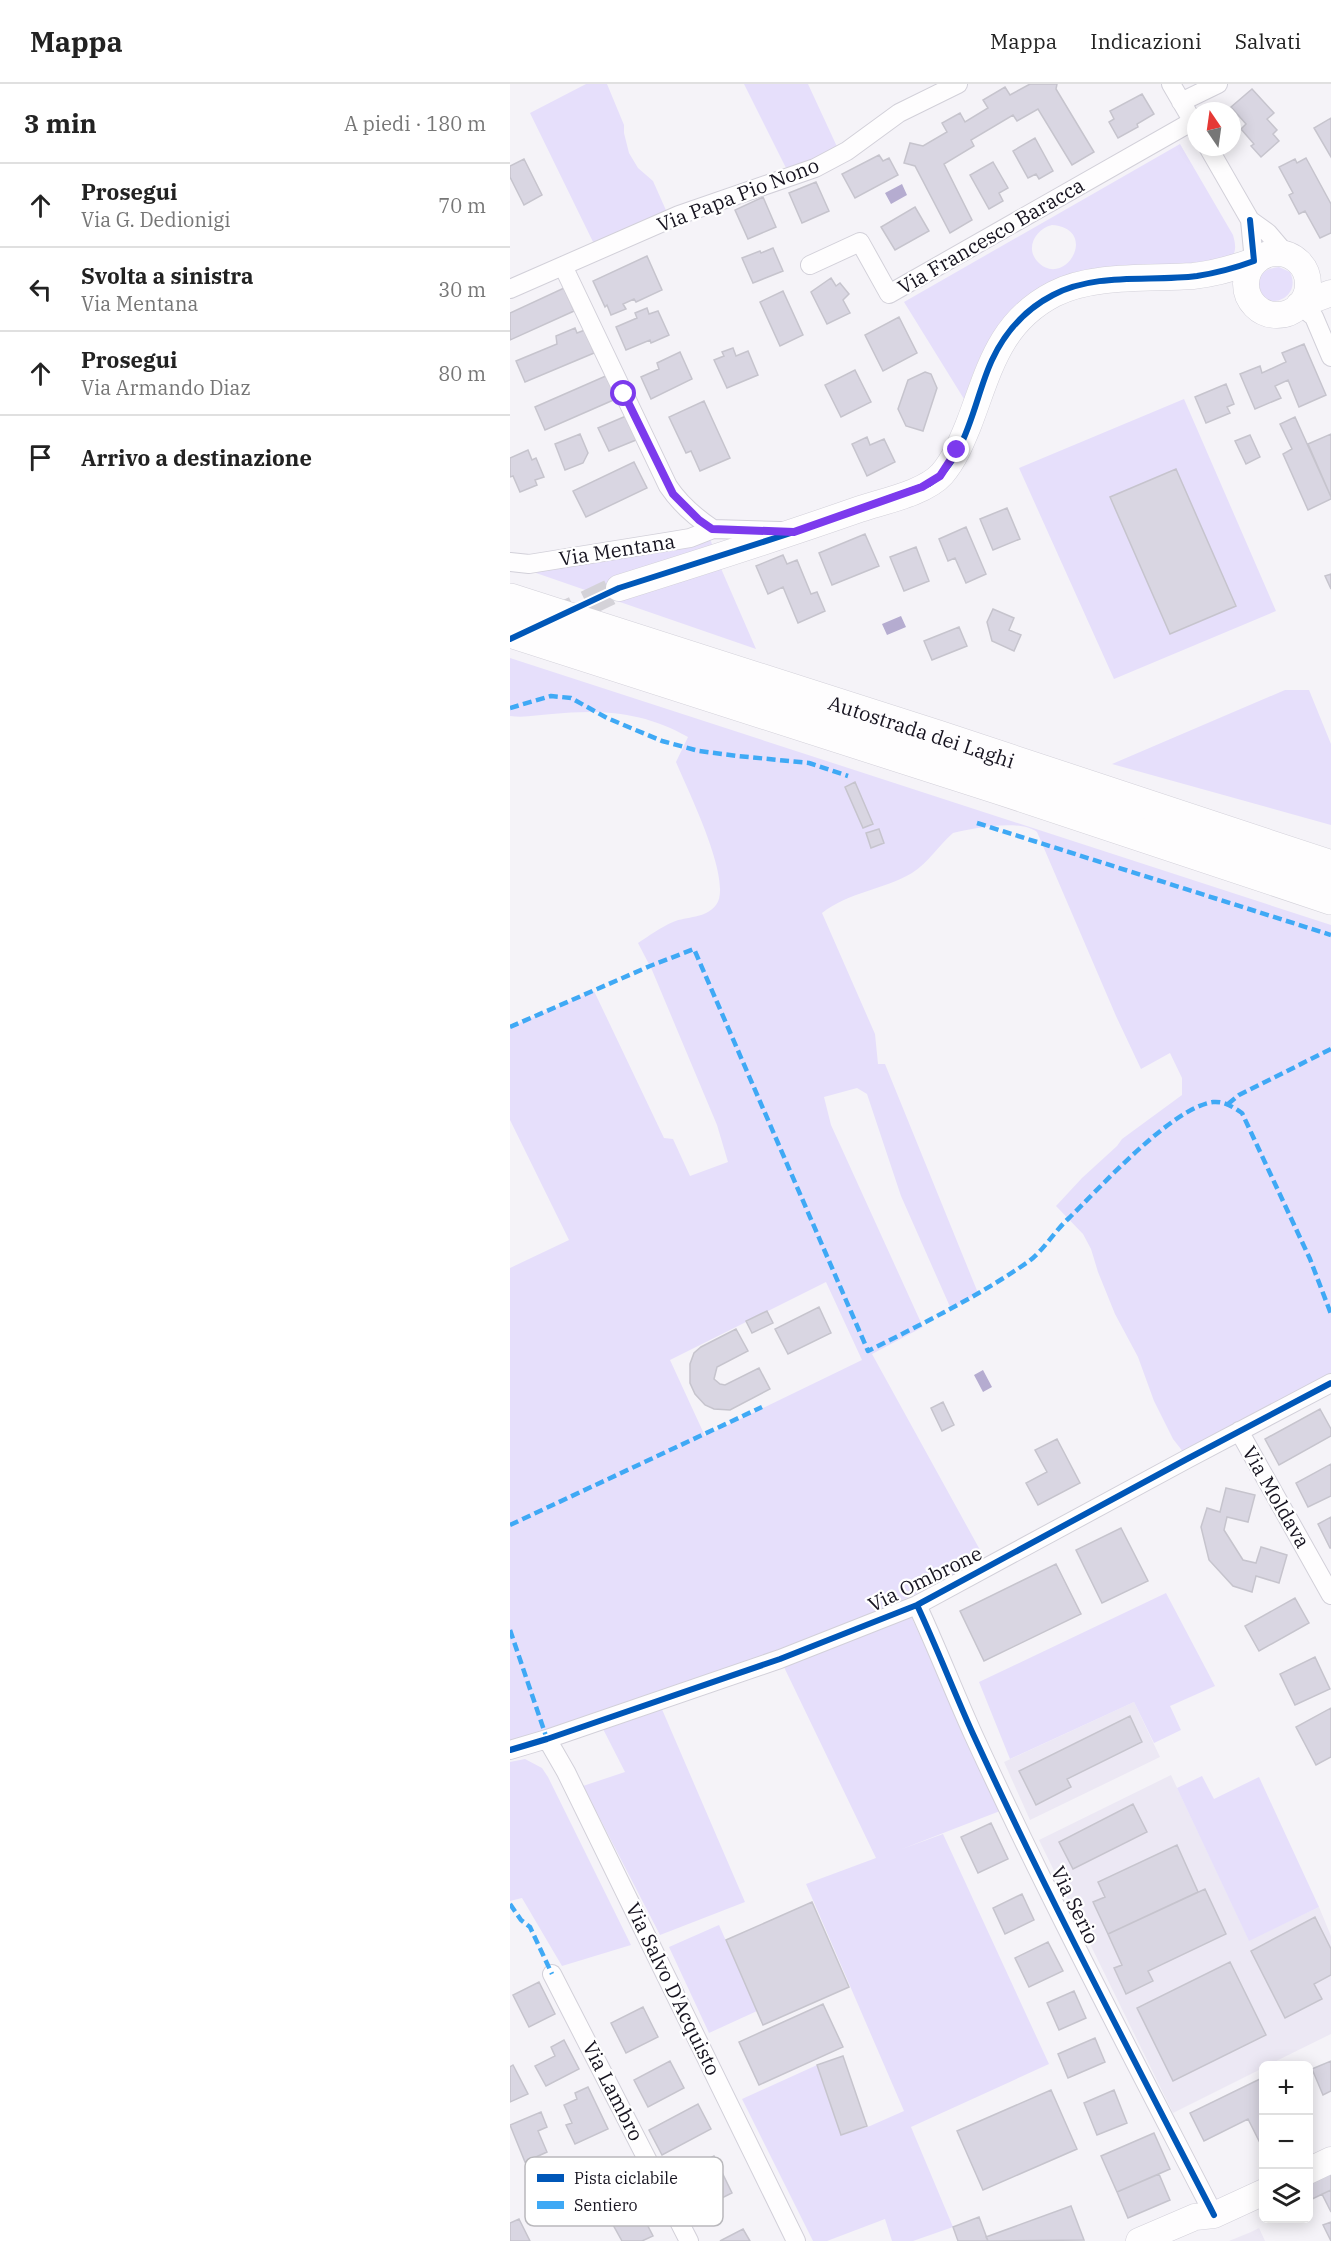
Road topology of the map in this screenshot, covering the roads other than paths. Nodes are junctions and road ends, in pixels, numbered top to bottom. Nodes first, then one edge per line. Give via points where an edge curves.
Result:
1 (958, 84) edge
2 (1171, 84) edge
3 (1218, 84) edge
4 (1181, 102) junction
5 (1187, 112) edge
6 (1187, 128) edge
7 (1213, 156) edge
8 (1250, 220) junction
9 (1294, 260) junction
10 (1254, 261) junction
11 (810, 265) dead end
12 (564, 266) junction
13 (1331, 275) edge
14 (1196, 276) junction
15 (510, 289) edge
16 (1331, 293) edge
17 (1249, 299) junction
18 (1299, 305) junction
19 (1331, 357) edge
20 (712, 529) junction
21 (794, 532) junction
22 (510, 562) edge
23 (619, 588) tunnel mouth
24 (510, 600) edge
25 (510, 631) edge
26 (1331, 867) edge
27 (1331, 898) edge
28 (1331, 1383) edge
29 (1239, 1431) junction
30 (1331, 1595) edge
31 (917, 1605) junction
32 (547, 1739) junction
33 (510, 1750) edge
34 (552, 1974) dead end
35 (645, 2157) edge
36 (1331, 2160) edge
37 (1312, 2169) edge
38 (1259, 2194) edge
39 (1214, 2215) junction
40 (680, 2226) edge
41 (688, 2241) edge
42 (796, 2241) edge
43 (1139, 2241) edge
44 (1184, 2241) edge

1 - 12 street, Via Papa Pio Nono via 899,113 847,151 814,168 679,215
2 - 4 street
3 - 4 street
4 - 5 street
6 - 11 street, Via Francesco Baracca via 889,294 860,242
7 - 8 street
8 - 9 street
8 - 10 street
9 - 10 street via 1269,253
9 - 13 street
9 - 18 street via 1308,276 1305,297
10 - 14 street
10 - 17 street via 1246,275
12 - 15 street, Via Papa Pio Nono
12 - 20 street via 669,486
14 - 17 street via 1216,281
14 - 21 street via 1092,282 1045,300 1019,320 1000,345 962,441 940,476 917,490
16 - 18 street
17 - 18 street via 1261,311 1275,315
18 - 19 street via 1314,316
20 - 21 street, Via Mentana
20 - 22 street, Via Mentana via 672,541 529,564
21 - 23 street
24 - 26 highway, Autostrada dei Laghi
25 - 27 highway, Autostrada dei Laghi
28 - 29 street, Via Ombrone
29 - 30 street, Via Moldava
29 - 31 street, Via Ombrone
31 - 32 street, Via Ombrone via 780,1659
31 - 39 street, Via Serio via 1022,1837
32 - 33 street, Via Ombrone
32 - 42 street, Via Salvo D'Acquisto
34 - 35 street, Via Lambro
36 - 37 street
38 - 39 street
39 - 43 street via 1195,2217
39 - 44 street via 1205,2227
40 - 41 street, Via Lambro

